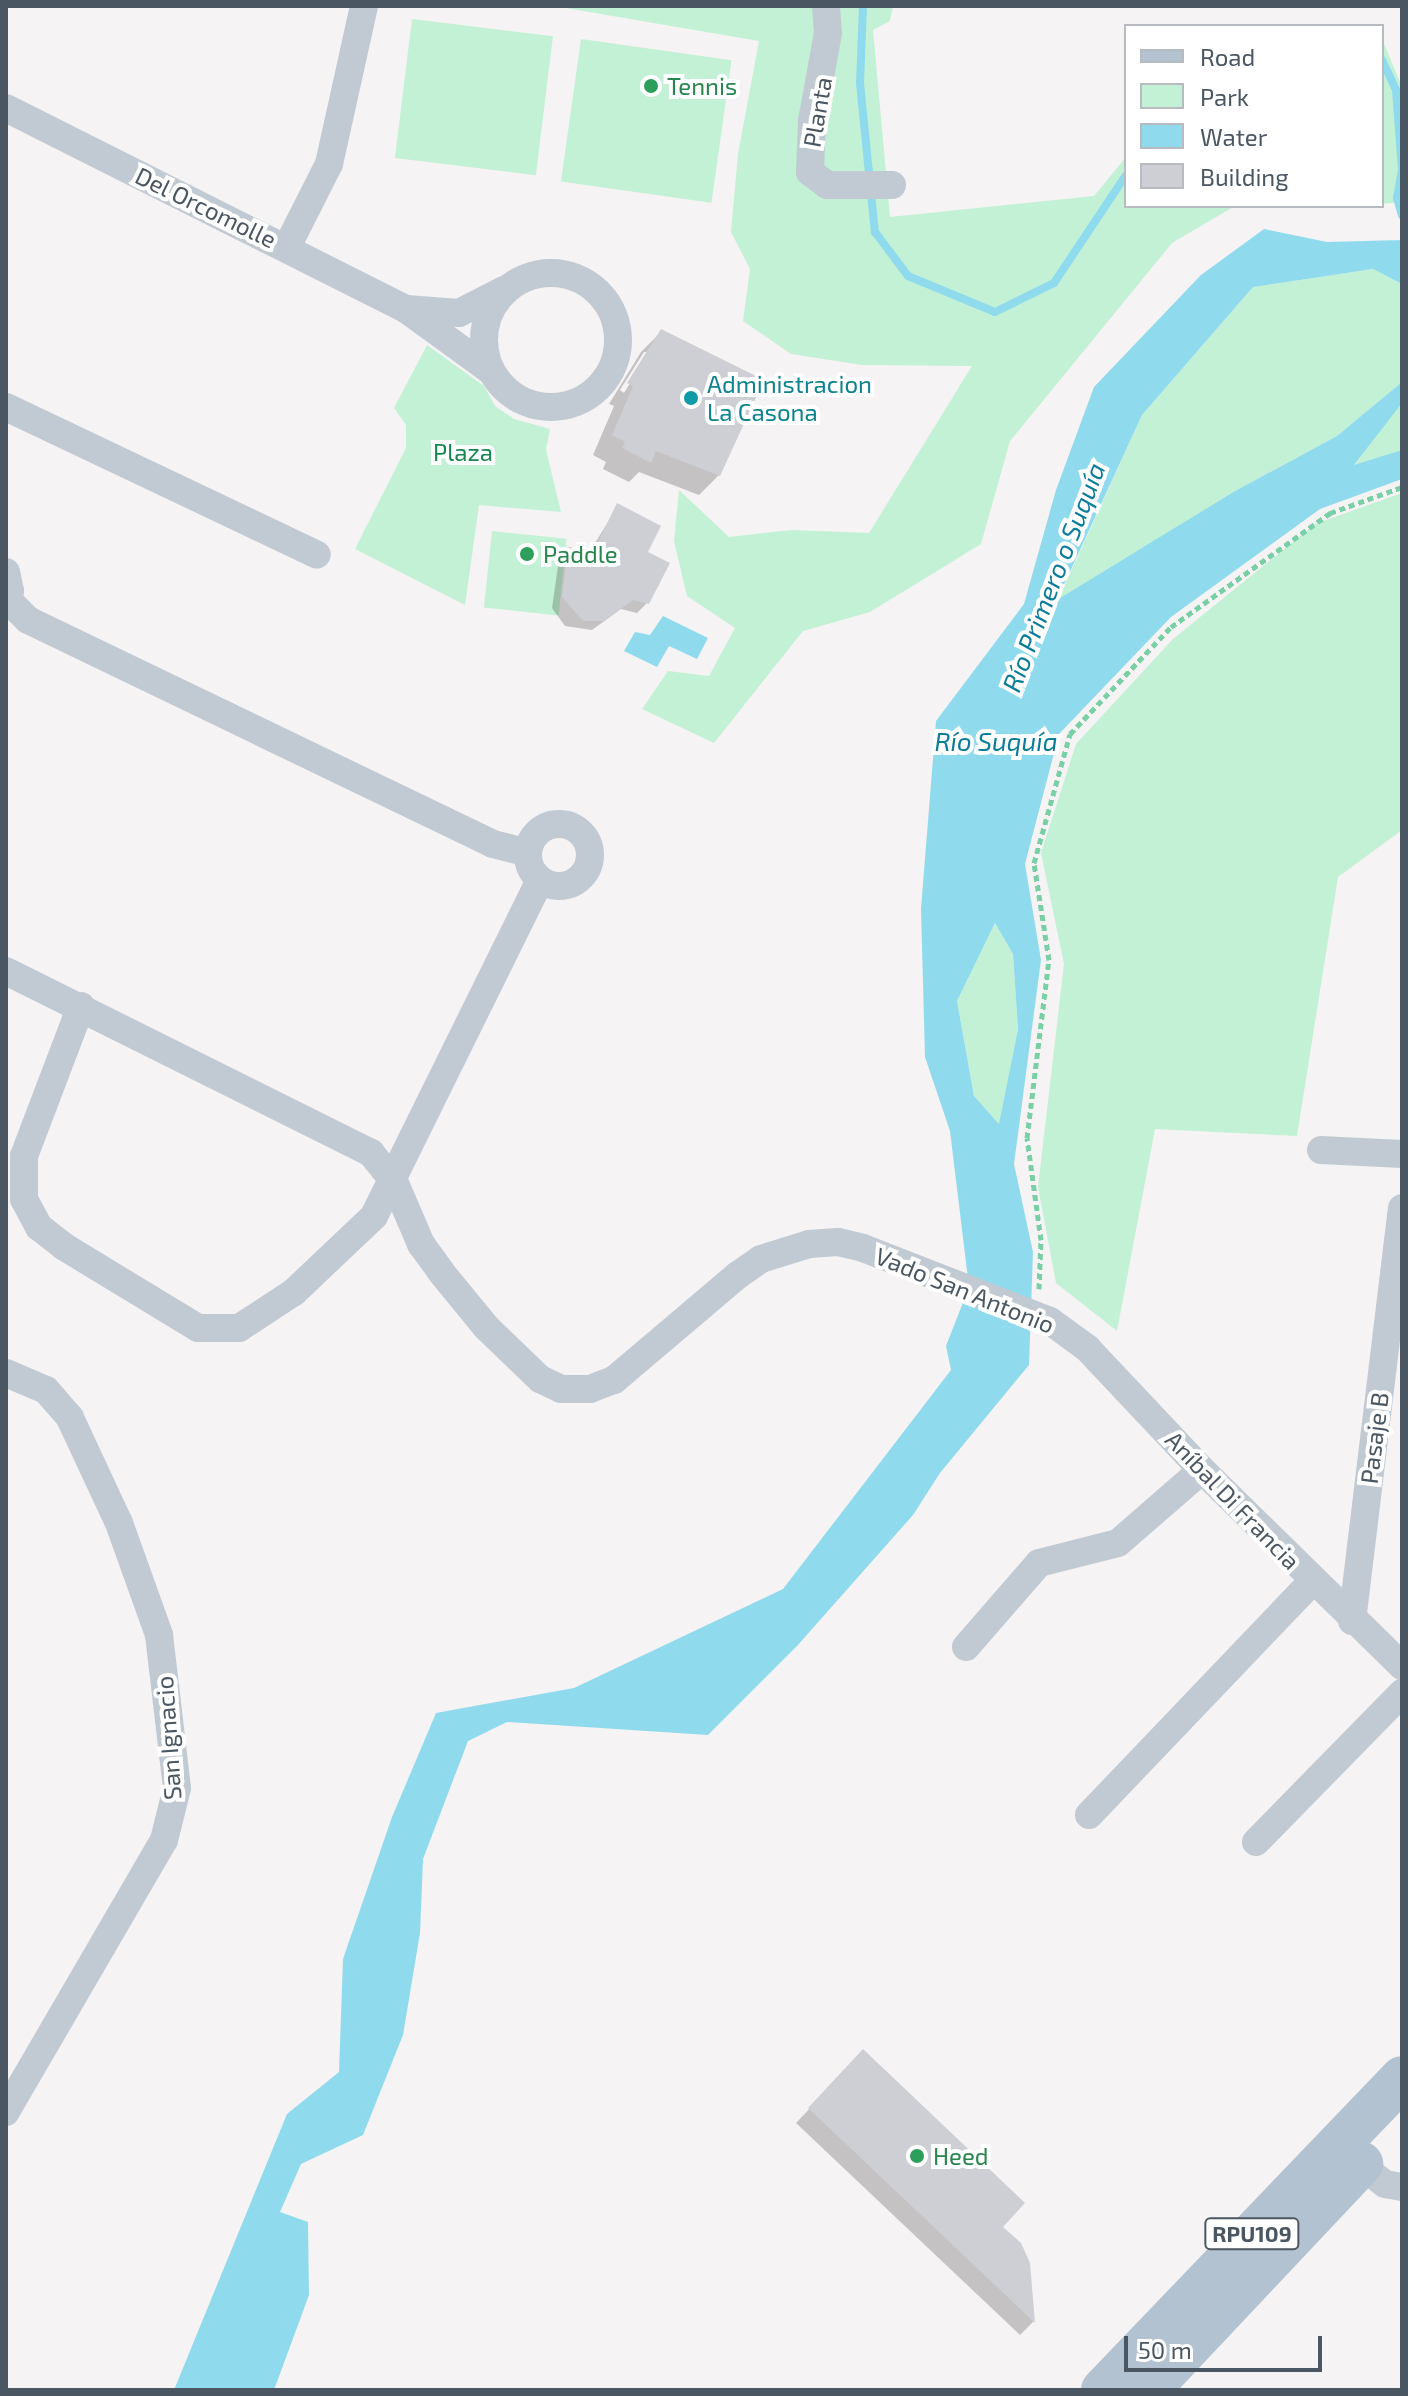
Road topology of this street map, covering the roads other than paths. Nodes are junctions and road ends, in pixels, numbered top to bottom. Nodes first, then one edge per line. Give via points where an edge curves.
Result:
1 (364, 6) edge
2 (826, 6) edge
3 (6, 108) edge
4 (890, 186) dead end
5 (287, 247) junction
6 (509, 288) junction
7 (406, 309) junction
8 (491, 371) junction
9 (6, 407) edge
10 (317, 555) dead end
11 (7, 591) edge
12 (528, 853) junction
13 (540, 880) junction
14 (6, 971) edge
15 (81, 1006) junction
16 (1321, 1150) dead end
17 (1402, 1154) edge
18 (394, 1181) junction
19 (1402, 1208) edge
20 (1052, 1323) joint
21 (6, 1373) edge
22 (1202, 1470) junction
23 (1313, 1581) junction
24 (1352, 1621) junction
25 (966, 1647) dead end
26 (1402, 1666) edge
27 (1402, 1693) edge
28 (1089, 1815) dead end
29 (1256, 1842) dead end
30 (1402, 2078) edge
31 (6, 2112) edge
32 (1402, 2122) edge
33 (1349, 2156) junction
34 (1402, 2187) edge
35 (1103, 2390) edge
36 (1148, 2390) edge

1 - 5 street via 329,164
2 - 4 street, Planta via 828,33 810,135 810,172 827,185
3 - 5 street, Del Orcomolle
5 - 7 street, Del Orcomolle
6 - 7 street via 459,313
6 - 8 street via 485,326 484,349
6 - 8 street via 550,272 592,285 616,321 616,354 603,384 566,406 523,401
7 - 8 street
9 - 10 street
11 - 12 street via 28,620 493,844
12 - 13 street
12 - 13 street via 536,834 554,824 574,827 588,842 590,863 579,880 559,887
13 - 18 street
14 - 15 street, Vado San Antonio
15 - 18 street, Vado San Antonio via 371,1153
15 - 18 street via 24,1156 24,1199 39,1227 63,1246 198,1328 230,1330 259,1320 353,1241
16 - 17 street
18 - 20 street, Vado San Antonio via 421,1244 441,1272 486,1327 540,1379 561,1389 590,1389 614,1380 761,1259 809,1244 838,1242 863,1248
19 - 24 street, Pasaje B
20 - 22 street, Aníbal Di Francia
21 - 31 street, San Ignacio via 46,1390 70,1418 119,1523 159,1635 177,1788 164,1840
22 - 23 street, Aníbal Di Francia
22 - 25 street via 1118,1543 1039,1563
23 - 24 street, Aníbal Di Francia
23 - 28 street
24 - 26 street, Aníbal Di Francia
27 - 29 street
30 - 33 main road, RPU109
32 - 33 main road, RPU109
33 - 34 street via 1385,2184
33 - 35 main road, RPU109
33 - 36 main road, RPU109

